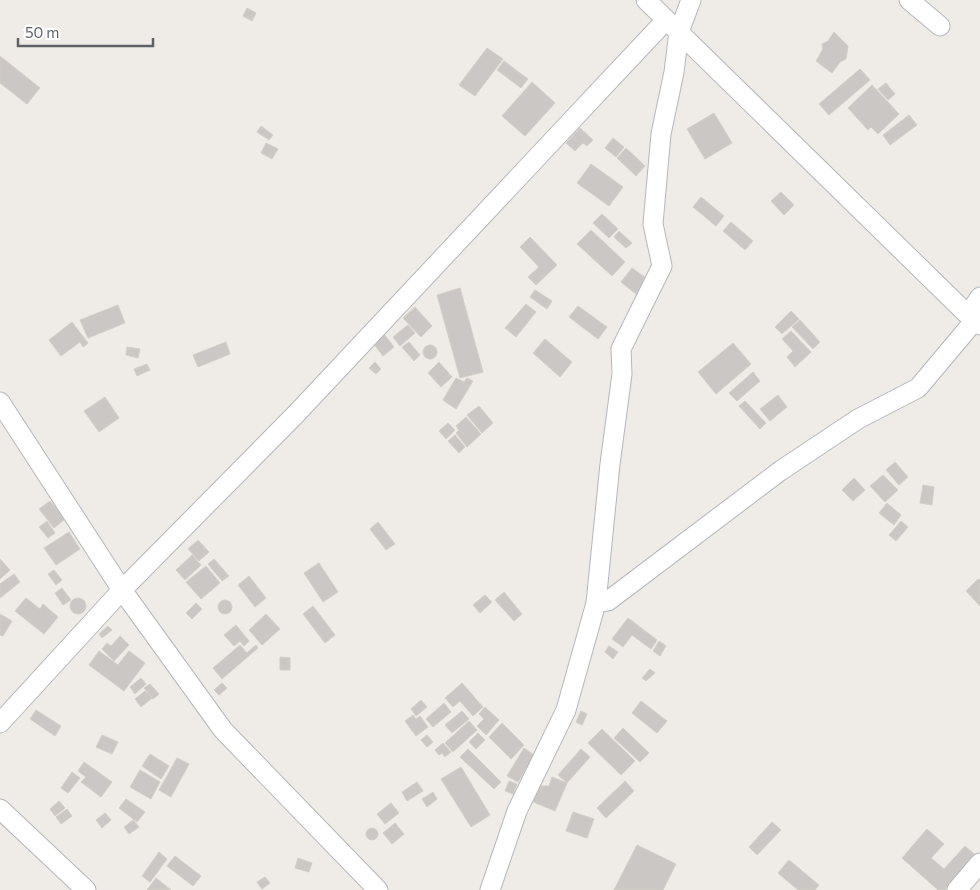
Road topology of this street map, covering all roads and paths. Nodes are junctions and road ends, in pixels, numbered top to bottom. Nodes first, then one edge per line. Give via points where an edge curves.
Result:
1 (646, 0) edge
2 (691, 0) edge
3 (909, 0) edge
4 (673, 26) junction
5 (940, 26) dead end
6 (980, 297) edge
7 (974, 320) edge
8 (0, 402) edge
9 (122, 590) junction
10 (596, 604) junction
11 (0, 723) edge
12 (0, 809) edge
13 (980, 862) edge
14 (86, 890) edge
15 (378, 890) edge
16 (490, 890) edge
17 (957, 890) edge

1 - 4 street
2 - 4 street
3 - 5 street
4 - 7 street
4 - 9 street
4 - 10 street via 674,72 661,134 653,224 662,266 621,349 622,374
6 - 7 street
7 - 10 street via 918,388 850,425 780,472 608,601
8 - 9 street
9 - 11 street
9 - 15 street via 223,730
10 - 16 street via 566,710 517,811
12 - 14 street
13 - 17 street

